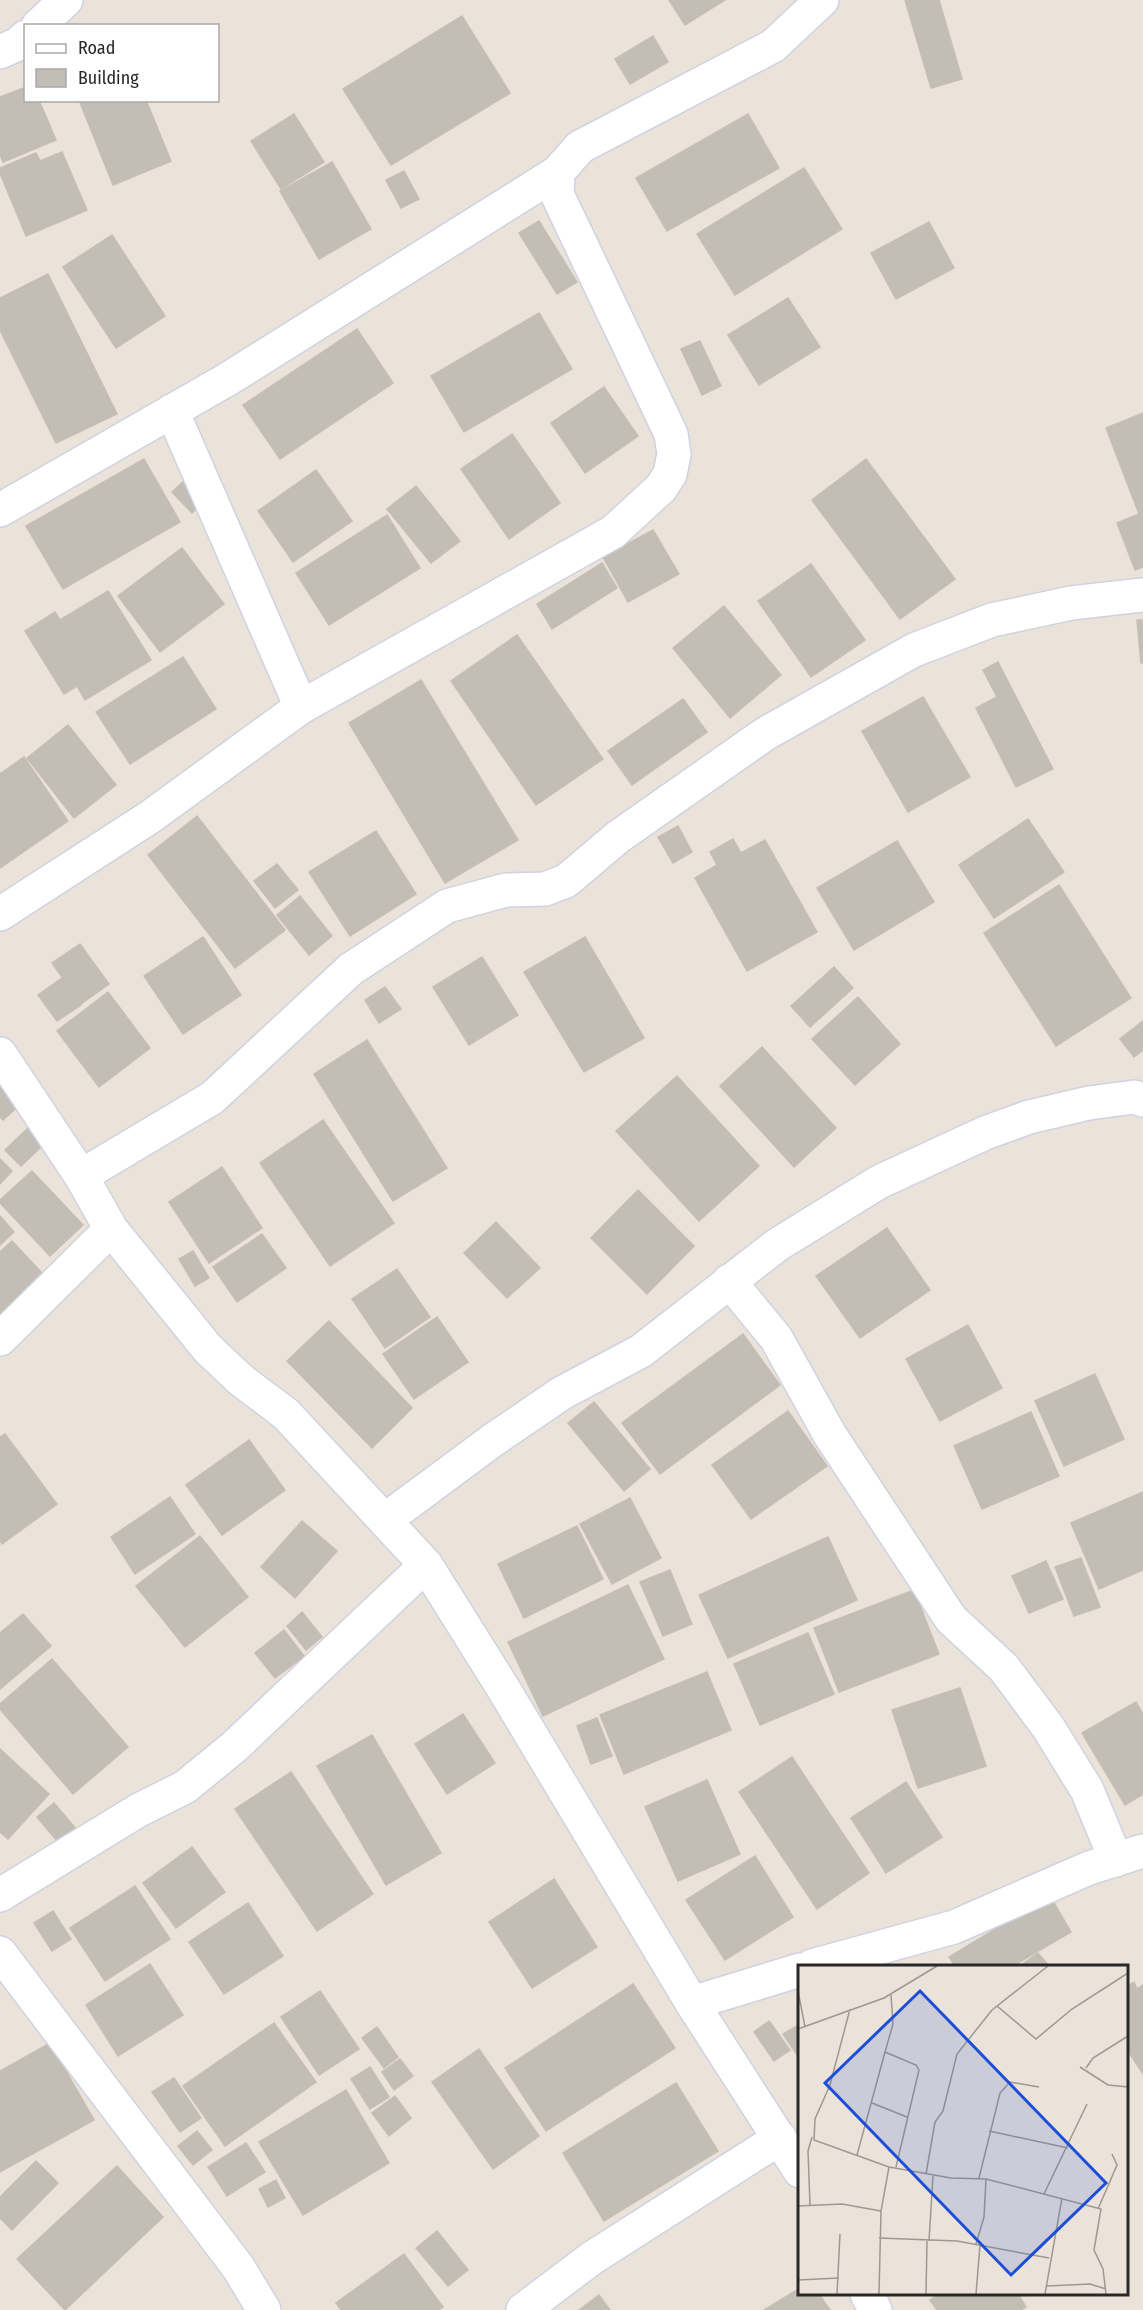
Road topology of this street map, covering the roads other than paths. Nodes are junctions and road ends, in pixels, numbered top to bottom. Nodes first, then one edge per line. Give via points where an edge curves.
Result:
1 (66, 0) edge
2 (822, 0) edge
3 (40, 24) edge
4 (24, 39) edge
5 (0, 52) edge
6 (558, 172) junction
7 (172, 411) junction
8 (0, 510) edge
9 (1143, 595) edge
10 (301, 707) junction
11 (0, 915) edge
12 (0, 1054) edge
13 (1143, 1100) edge
14 (81, 1176) junction
15 (111, 1229) junction
16 (729, 1281) junction
17 (0, 1339) edge
18 (385, 1520) junction
19 (426, 1565) junction
20 (1130, 1855) edge
21 (0, 1895) edge
22 (0, 1953) edge
23 (816, 1965) edge
24 (798, 1971) edge
25 (692, 2003) junction
26 (780, 2138) junction
27 (798, 2168) edge
28 (868, 2295) edge
29 (264, 2310) edge
30 (523, 2310) edge
31 (875, 2310) edge

1 - 3 street
2 - 6 street via 773,46 580,147
4 - 5 street
6 - 7 street
6 - 10 street via 557,194 566,215 671,434 675,454 670,474 661,488 614,532
7 - 8 street
7 - 10 street
9 - 14 street via 1071,603 992,621 914,650 765,734 618,837 566,881 545,889 506,890 447,906 351,969 212,1098
10 - 11 street via 150,817
12 - 14 street
13 - 16 street via 1134,1097 1089,1103 1029,1116 984,1133 879,1182 777,1245
14 - 15 street
15 - 17 street
15 - 18 street via 208,1348 286,1414
16 - 18 street via 641,1351 562,1393
16 - 20 street via 776,1338 830,1435 951,1619 1004,1668 1048,1727
18 - 19 street
19 - 21 street via 234,1747 185,1787 139,1810
19 - 25 street
20 - 23 street via 1089,1868 954,1927
22 - 29 street via 238,2267
24 - 25 street
25 - 26 street
26 - 27 street
26 - 30 street via 592,2258
28 - 31 street

